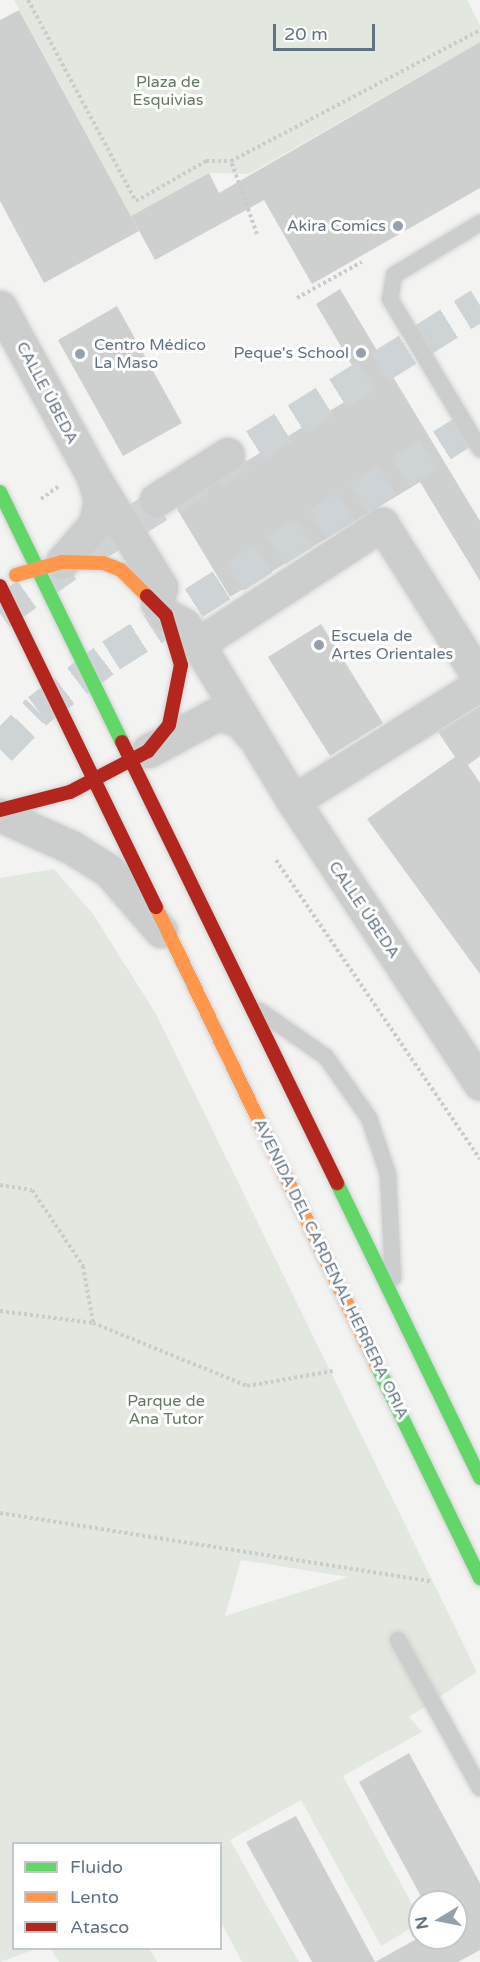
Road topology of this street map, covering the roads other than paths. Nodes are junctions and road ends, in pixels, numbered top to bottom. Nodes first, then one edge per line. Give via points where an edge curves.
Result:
1 (480, 223) edge
2 (0, 307) edge
3 (480, 449) edge
4 (228, 454) dead end
5 (90, 472) junction
6 (0, 492) edge
7 (156, 500) dead end
8 (49, 565) junction
9 (0, 581) edge
10 (0, 586) edge
11 (161, 609) junction
12 (198, 644) junction
13 (480, 679) edge
14 (480, 684) edge
15 (252, 734) junction
16 (139, 757) junction
17 (96, 781) junction
18 (293, 801) junction
19 (0, 813) edge
20 (182, 959) junction
21 (250, 1004) junction
22 (480, 1084) edge
23 (398, 1311) junction
24 (480, 1478) edge
25 (480, 1578) edge
26 (398, 1640) dead end
27 (480, 1788) edge

1 - 3 lane via 394,275 390,298
2 - 5 street, CALLE ÚBEDA
4 - 7 street
5 - 8 street, CALLE ÚBEDA via 100,501 95,524
5 - 11 street, CALLE ÚBEDA via 161,587
6 - 8 main road
8 - 9 main road
8 - 11 main road via 103,563 121,570
8 - 16 main road
10 - 17 main road, AVENIDA DEL CARDENAL HERRERA ORIA
11 - 12 street, CALLE ÚBEDA via 184,625
11 - 16 main road, AVENIDA DEL CARDENAL HERRERA ORIA via 181,665 176,705 169,724
12 - 13 street via 382,524
12 - 15 street, CALLE ÚBEDA
14 - 18 street
15 - 16 street, CALLE ÚBEDA via 239,720 217,714
15 - 18 street, CALLE ÚBEDA
16 - 17 main road, AVENIDA DEL CARDENAL HERRERA ORIA
16 - 21 main road
17 - 19 main road, AVENIDA DEL CARDENAL HERRERA ORIA via 45,802
17 - 20 main road, AVENIDA DEL CARDENAL HERRERA ORIA
18 - 22 street, CALLE ÚBEDA
19 - 20 street, AVENIDA DEL CARDENAL HERRERA ORIA via 71,847 109,871
20 - 25 main road, AVENIDA DEL CARDENAL HERRERA ORIA
21 - 23 main road
21 - 23 lane via 326,1057 369,1118 388,1174 391,1269
23 - 24 main road
26 - 27 lane

